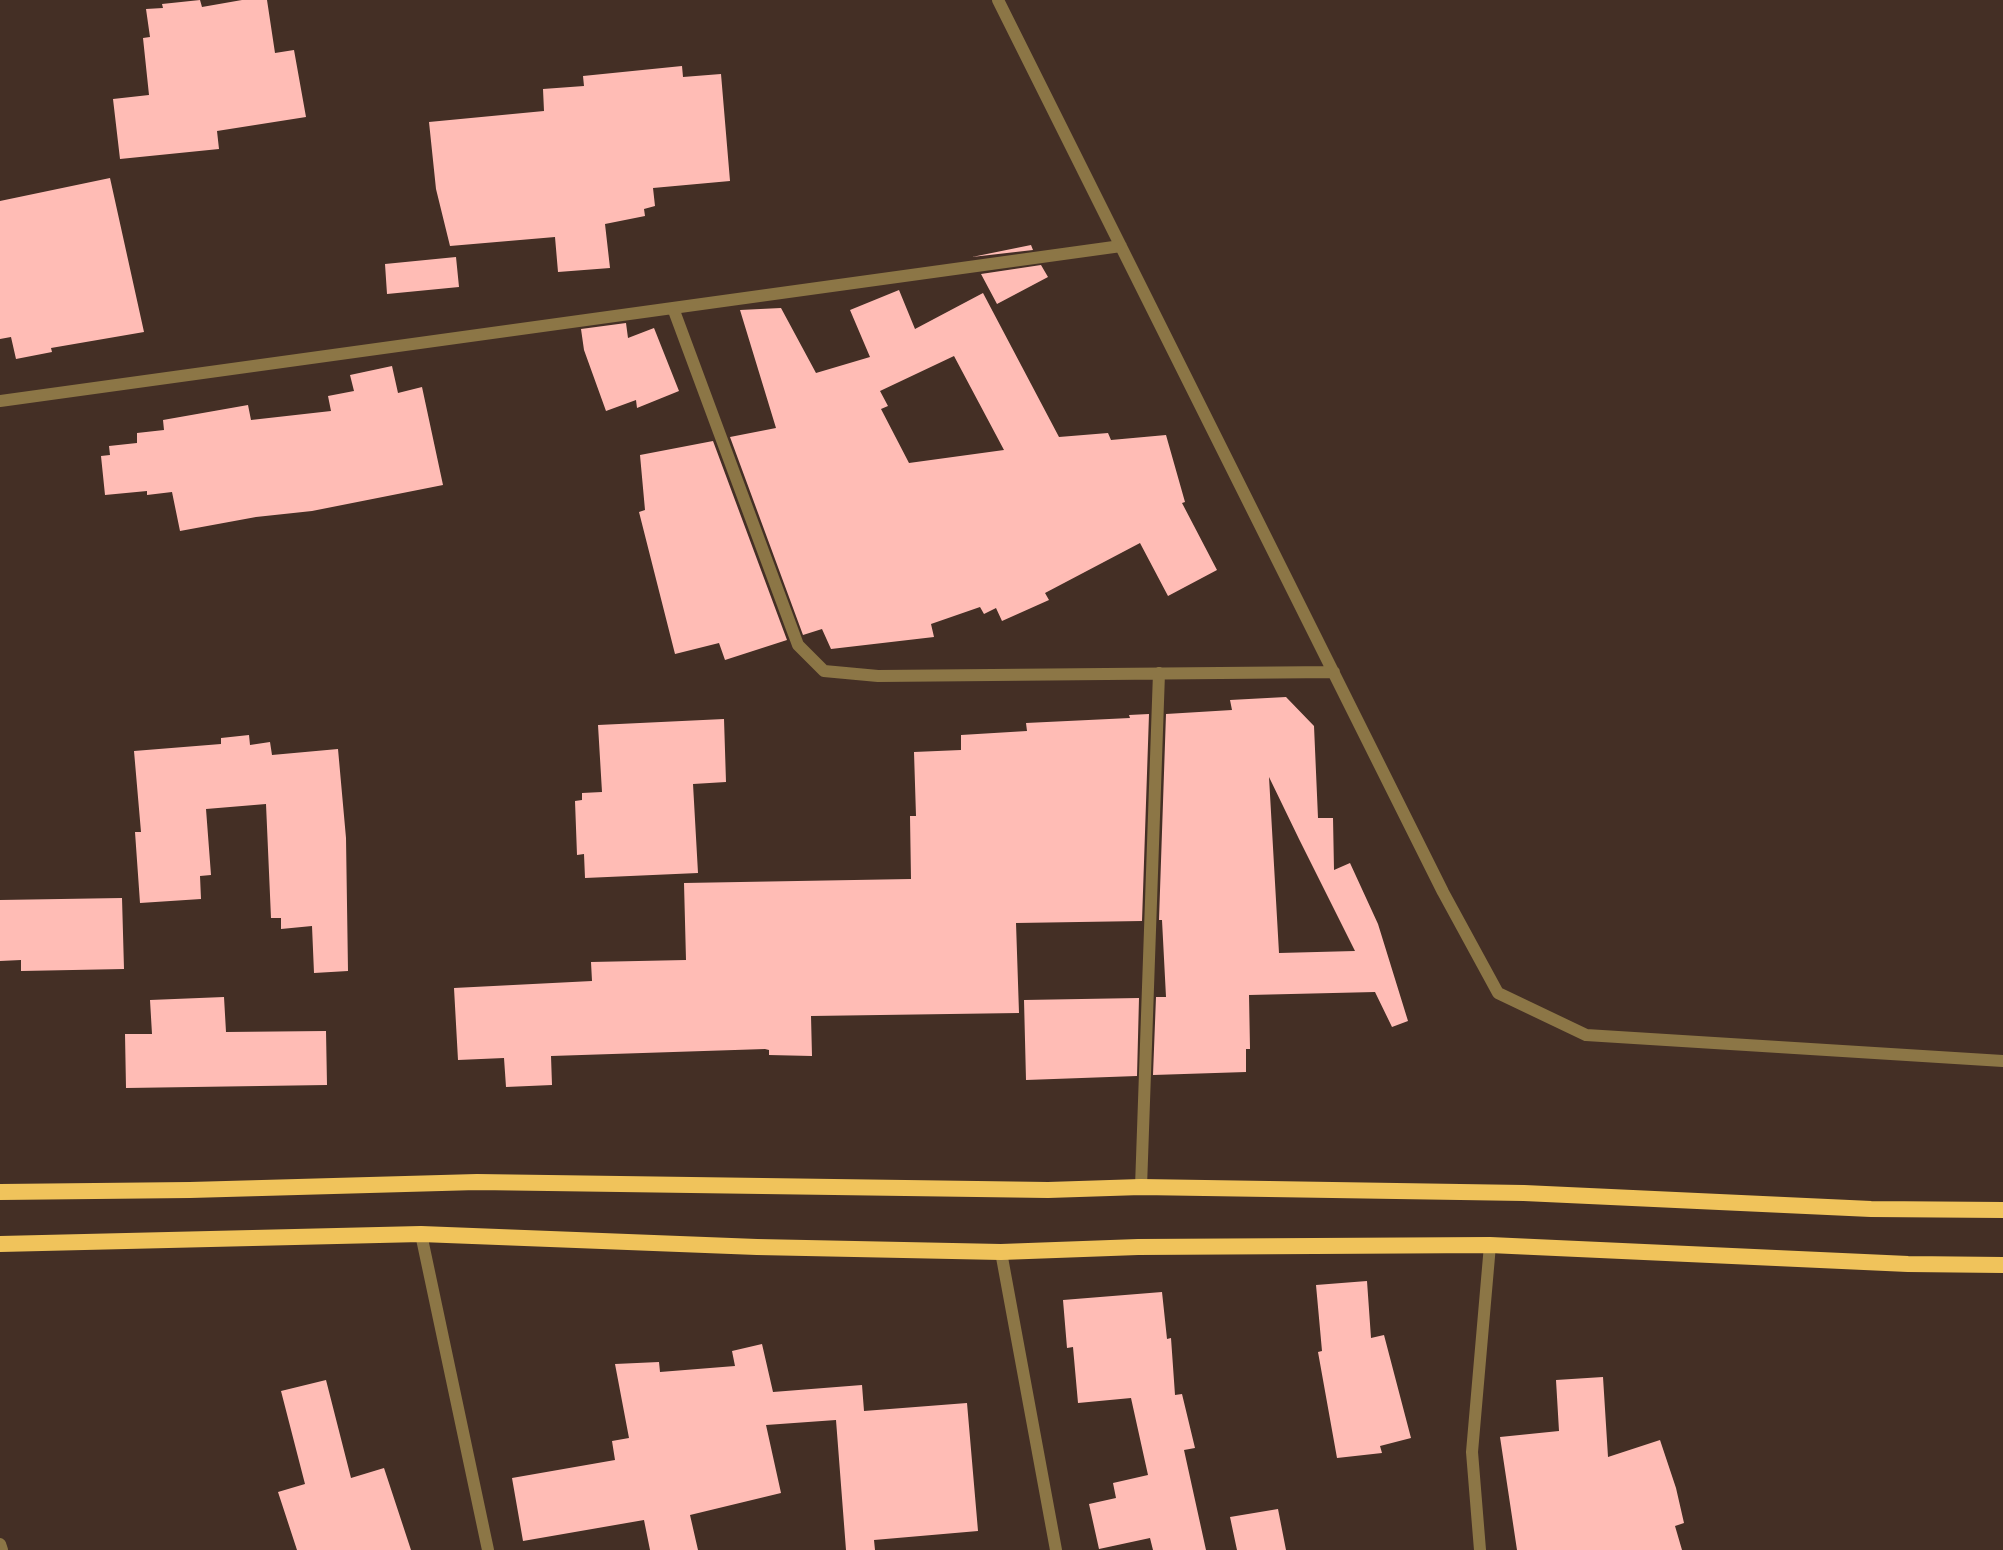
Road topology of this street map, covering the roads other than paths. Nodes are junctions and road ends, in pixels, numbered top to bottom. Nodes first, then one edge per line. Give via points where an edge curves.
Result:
1 (998, 0) edge
2 (1121, 246) junction
3 (673, 308) junction
4 (0, 401) edge
5 (1334, 672) junction
6 (1159, 673) junction
7 (2003, 1061) edge
8 (1141, 1187) junction
9 (0, 1192) edge
10 (2003, 1210) edge
11 (421, 1234) junction
12 (0, 1244) edge
13 (1490, 1245) junction
14 (1000, 1252) junction
15 (2003, 1265) edge
16 (0, 1544) edge
17 (2, 1550) edge
18 (488, 1550) edge
19 (1056, 1550) edge
20 (1480, 1550) edge

1 - 2 street
2 - 3 street
2 - 5 street
3 - 4 street
3 - 6 street via 798,645 824,671 878,676
5 - 6 street
5 - 7 street via 1443,892 1498,993 1586,1035
6 - 8 street
8 - 9 highway via 1048,1190 477,1182
8 - 10 highway via 1524,1193 1871,1209
11 - 12 highway
11 - 14 highway
11 - 18 street
13 - 14 highway via 1138,1247
13 - 15 highway via 1896,1264
13 - 20 street via 1472,1452
14 - 19 street
16 - 17 street

